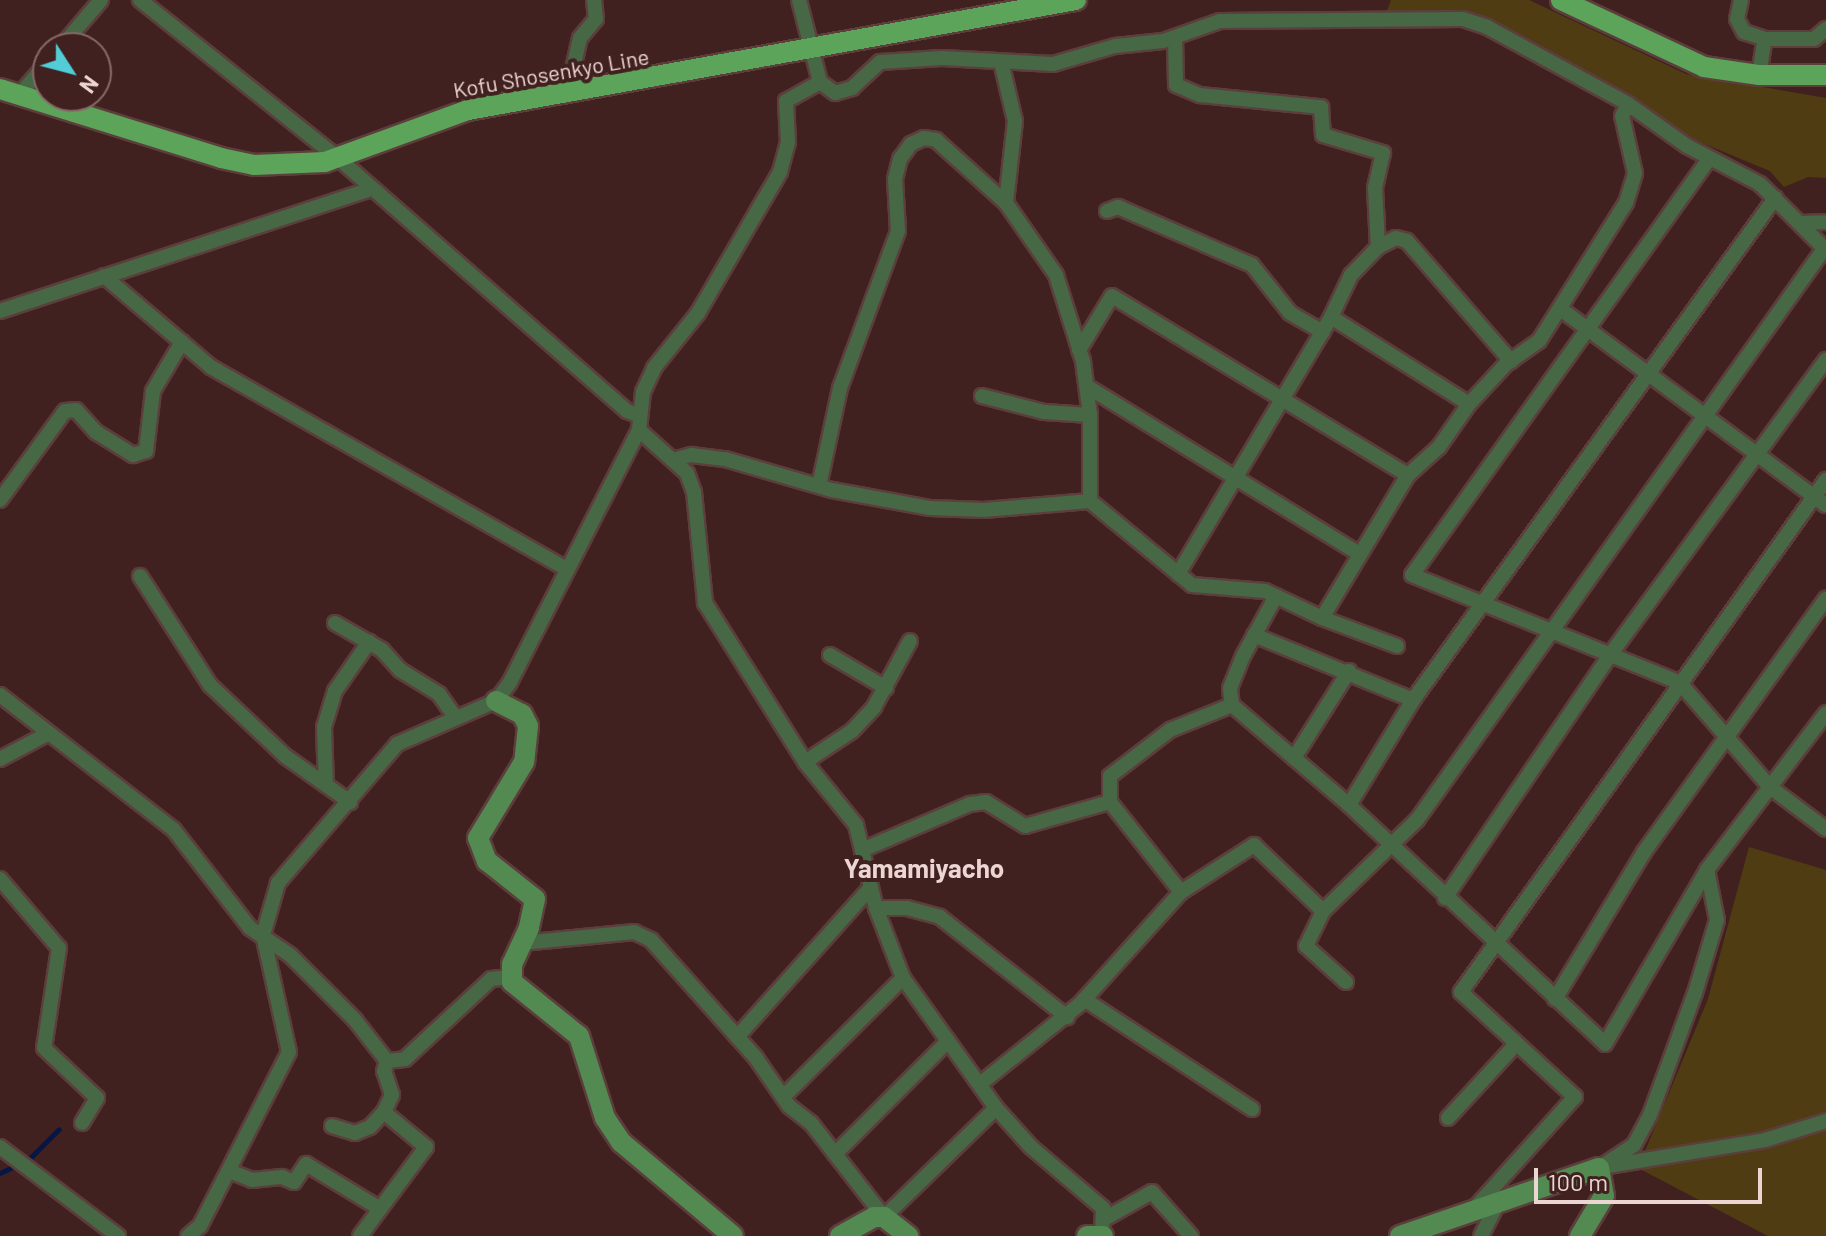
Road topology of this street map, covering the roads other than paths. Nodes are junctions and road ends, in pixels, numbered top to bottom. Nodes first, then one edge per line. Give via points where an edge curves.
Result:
1 (101, 0) edge
2 (140, 0) edge
3 (594, 0) edge
4 (800, 0) edge
5 (1076, 0) edge
6 (1561, 0) edge
7 (1741, 0) edge
8 (1826, 29) edge
9 (74, 32) edge
10 (1175, 37) junction
11 (1765, 39) junction
12 (811, 51) junction
13 (1002, 66) junction
14 (32, 75) edge
15 (1759, 75) junction
16 (1826, 75) edge
17 (820, 82) junction
18 (10, 92) edge
19 (567, 95) junction
20 (1628, 104) junction
21 (338, 158) junction
22 (1709, 159) junction
23 (372, 189) junction
24 (1775, 198) junction
25 (1006, 203) junction
26 (1107, 211) dead end
27 (1826, 222) edge
28 (1801, 223) junction
29 (1378, 247) junction
30 (1825, 249) edge
31 (104, 276) junction
32 (1562, 310) junction
33 (0, 311) edge
34 (1331, 317) junction
35 (1590, 330) junction
36 (1323, 332) junction
37 (182, 342) junction
38 (1079, 350) junction
39 (1826, 360) edge
40 (1511, 361) junction
41 (1648, 373) junction
42 (1088, 387) junction
43 (982, 396) dead end
44 (1283, 399) junction
45 (1469, 404) junction
46 (1703, 414) junction
47 (1090, 415) junction
48 (640, 423) junction
49 (1758, 455) junction
50 (677, 459) junction
51 (1408, 475) junction
52 (1236, 478) junction
53 (1826, 480) edge
54 (819, 486) junction
55 (0, 500) edge
56 (1820, 500) edge
57 (1090, 501) junction
58 (1358, 553) junction
59 (565, 568) junction
60 (1178, 574) junction
61 (140, 576) dead end
62 (1276, 596) junction
63 (1826, 599) edge
64 (1482, 603) junction
65 (1322, 618) junction
66 (335, 623) dead end
67 (1549, 630) junction
68 (1254, 635) junction
69 (910, 641) dead end
70 (369, 642) junction
71 (1397, 646) dead end
72 (830, 655) dead end
73 (1610, 655) junction
74 (1349, 671) junction
75 (1680, 683) junction
76 (886, 688) junction
77 (0, 695) edge
78 (1413, 700) junction
79 (496, 701) junction
80 (1232, 705) junction
81 (1826, 713) edge
82 (455, 717) junction
83 (47, 734) junction
84 (1728, 734) junction
85 (1294, 758) junction
86 (0, 759) edge
87 (805, 762) junction
88 (326, 785) junction
89 (1770, 787) junction
90 (350, 802) junction
91 (1110, 802) junction
92 (1349, 805) junction
93 (1826, 829) edge
94 (1393, 849) junction
95 (862, 850) junction
96 (1707, 870) junction
97 (0, 879) edge
98 (871, 887) junction
99 (1181, 892) junction
100 (1445, 898) junction
101 (876, 908) junction
102 (1323, 911) junction
103 (263, 935) junction
104 (522, 943) junction
105 (1496, 946) junction
106 (510, 977) junction
107 (903, 978) junction
108 (1346, 982) dead end
109 (1084, 999) junction
110 (1555, 999) junction
111 (1067, 1017) junction
112 (737, 1037) junction
113 (948, 1041) junction
114 (1516, 1044) junction
115 (387, 1061) junction
116 (980, 1084) junction
117 (783, 1097) junction
118 (996, 1108) junction
119 (1252, 1109) dead end
120 (384, 1112) junction
121 (1448, 1118) dead end
122 (1826, 1121) edge
123 (82, 1123) dead end
124 (332, 1126) dead end
125 (0, 1147) edge
126 (835, 1154) junction
127 (1599, 1168) junction
128 (229, 1171) junction
129 (1500, 1201) junction
130 (379, 1208) junction
131 (1474, 1209) junction
132 (884, 1217) junction
133 (1104, 1230) edge
134 (198, 1231) edge
135 (118, 1236) edge
136 (188, 1236) edge
137 (360, 1236) edge
138 (733, 1236) edge
139 (840, 1236) edge
140 (908, 1236) edge
141 (1087, 1236) edge
142 (1191, 1236) edge
143 (1400, 1236) edge
144 (1481, 1236) edge
145 (1580, 1236) edge

1 - 9 street
2 - 21 street
3 - 19 street via 596,19 580,38
4 - 12 street
5 - 12 main road, Kofu Shosenkyo Line
6 - 15 main road via 1704,67
7 - 11 street via 1737,19 1744,32
8 - 11 street via 1814,39
10 - 13 street via 1115,46 1053,64
10 - 20 street via 1220,21 1253,18 1463,19
10 - 29 street via 1176,85 1200,95 1321,107 1323,135 1383,153 1375,188
11 - 15 street
12 - 17 street
12 - 19 main road, Kofu Shosenkyo Line
13 - 17 street via 942,58 880,62 852,88 835,93
13 - 25 street via 1015,121
14 - 18 street
15 - 16 main road
17 - 48 street via 786,101 788,142 780,172 698,313 654,368
18 - 21 main road, Kofu Shosenkyo Line via 254,165
19 - 21 main road, Kofu Shosenkyo Line via 468,110
20 - 22 street
20 - 32 street via 1622,116 1634,156 1632,188
21 - 23 street
22 - 24 street via 1760,184
22 - 35 street
23 - 31 street
23 - 48 street
24 - 28 street
24 - 41 street
25 - 38 street via 1056,275
25 - 54 street via 936,140 911,144 900,159 895,179 898,231 840,388
26 - 36 street via 1118,207 1252,265 1290,313
27 - 28 street
28 - 30 street
29 - 34 street via 1351,275
29 - 40 street via 1396,238 1407,241
30 - 46 street
31 - 33 street
31 - 37 street
32 - 35 street
32 - 40 street via 1539,341
34 - 36 street
34 - 45 street
35 - 41 street
35 - 64 street via 1412,575
36 - 44 street
37 - 55 street via 153,391 146,451 133,455 96,432 76,410 65,411
37 - 59 street via 268,402 451,499
38 - 42 street
38 - 44 street via 1112,296
39 - 49 street
40 - 45 street
41 - 46 street
41 - 64 street
42 - 47 street
42 - 52 street
43 - 47 street via 1044,412
44 - 51 street
44 - 52 street
45 - 51 street via 1439,447
46 - 49 street
46 - 67 street
47 - 57 street
48 - 50 street
48 - 59 street
49 - 56 street
49 - 73 street
50 - 54 street via 725,459
50 - 87 street via 694,492 705,603
51 - 58 street
52 - 58 street
52 - 60 street
53 - 56 street
54 - 57 street via 930,508 984,510
56 - 75 street
57 - 60 street
58 - 65 street
59 - 79 street
60 - 62 street via 1192,585
61 - 88 street via 210,685 285,756
62 - 65 street
62 - 68 street
63 - 84 street
64 - 67 street
64 - 78 street
65 - 71 street
66 - 70 street
67 - 73 street
67 - 94 street
68 - 74 street
68 - 80 street via 1230,689
69 - 76 street
70 - 82 street via 439,694
70 - 88 street via 335,691 324,727
72 - 76 street
73 - 75 street
73 - 100 street
74 - 78 street
74 - 85 street
75 - 84 street
75 - 105 street
76 - 87 street via 852,731
77 - 83 street
78 - 92 street
79 - 82 street
79 - 104 street via 522,714 529,745 511,788 478,838 479,850 535,899
80 - 85 street
80 - 91 street via 1170,730 1110,776
81 - 89 street
82 - 90 street via 397,744
83 - 86 street
83 - 103 street via 174,830 250,928
84 - 89 street
84 - 110 street via 1644,852
85 - 92 street
87 - 95 street via 856,825
88 - 90 street
89 - 93 street
89 - 96 street
90 - 103 street via 306,845 278,883
91 - 95 street via 1069,818 1025,826 986,802 970,804
91 - 99 street
92 - 94 street
94 - 100 street
94 - 102 street
95 - 98 street
96 - 110 street via 1605,1044
96 - 127 street via 1717,920 1695,993 1634,1145
97 - 123 street via 59,948 44,1048 97,1098
98 - 101 street
98 - 112 street
99 - 102 street via 1254,845
99 - 109 street
100 - 105 street
101 - 107 street
101 - 111 street via 927,910 940,917
102 - 108 street via 1306,946
103 - 115 street via 355,1020
103 - 128 street via 289,1052
104 - 106 street
104 - 112 street via 642,935
105 - 110 street
105 - 114 street via 1461,992
106 - 115 street via 491,979 405,1059
106 - 138 street via 579,1036 605,1118 621,1142
107 - 113 street
107 - 117 street
109 - 111 street
109 - 119 street
111 - 116 street
112 - 117 street
113 - 116 street
113 - 126 street
114 - 121 street
114 - 131 street via 1575,1097
115 - 120 street via 384,1071 392,1095
116 - 118 street
117 - 126 street
118 - 132 street
118 - 133 street via 1031,1147 1103,1208
120 - 124 street via 355,1133
120 - 130 street via 426,1147
122 - 127 street via 1765,1140
125 - 135 street
126 - 132 street
127 - 129 street
127 - 145 street via 1604,1196
128 - 130 street via 252,1180 282,1177 294,1182 306,1164
128 - 134 street
129 - 131 street
129 - 144 street
130 - 137 street
131 - 143 street
132 - 139 street via 861,1220
132 - 140 street
133 - 141 street
133 - 142 street via 1152,1192
134 - 136 street

